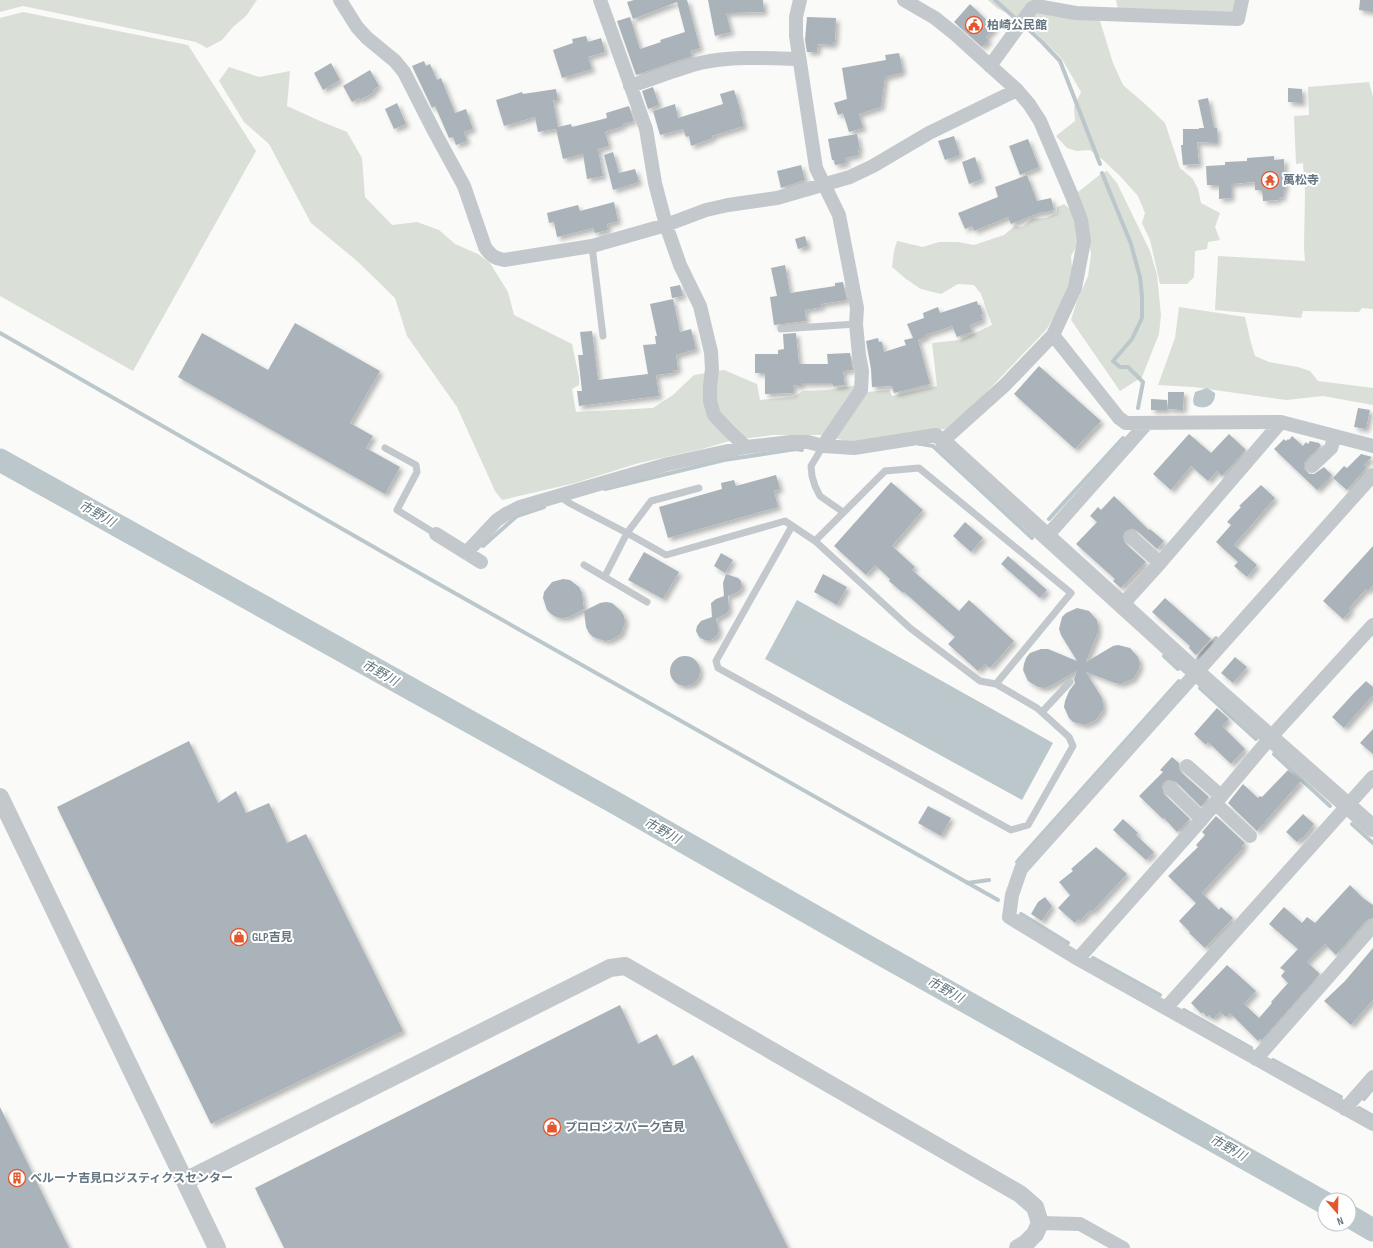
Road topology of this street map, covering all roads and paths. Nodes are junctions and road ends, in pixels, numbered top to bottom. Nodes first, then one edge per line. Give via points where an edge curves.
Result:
1 (340, 0) edge
2 (600, 0) edge
3 (800, 0) edge
4 (904, 0) edge
5 (1242, 0) edge
6 (799, 59) junction
7 (990, 66) junction
8 (630, 86) junction
9 (1016, 90) junction
10 (824, 184) junction
11 (666, 225) junction
12 (592, 246) junction
13 (856, 324) junction
14 (781, 329) dead end
15 (1053, 335) junction
16 (603, 336) dead end
17 (1281, 422) junction
18 (1147, 423) junction
19 (1335, 436) junction
20 (945, 444) junction
21 (823, 446) junction
22 (1373, 446) edge
23 (746, 447) junction
24 (385, 448) dead end
25 (1312, 466) dead end
26 (1373, 475) edge
27 (699, 488) dead end
28 (558, 496) junction
29 (843, 512) junction
30 (792, 526) junction
31 (627, 533) junction
32 (436, 534) joint
33 (1047, 536) junction
34 (1131, 537) dead end
35 (815, 541) junction
36 (466, 553) junction
37 (480, 562) dead end
38 (1160, 563) junction
39 (584, 565) dead end
40 (604, 576) junction
41 (647, 602) dead end
42 (1122, 605) junction
43 (1373, 625) edge
44 (1368, 641) edge
45 (1196, 672) junction
46 (1070, 682) dead end
47 (996, 684) junction
48 (1042, 712) junction
49 (1270, 738) junction
50 (1187, 766) dead end
51 (1373, 777) edge
52 (1170, 788) dead end
53 (0, 797) edge
54 (1218, 800) junction
55 (1348, 806) junction
56 (1202, 819) junction
57 (1373, 828) edge
58 (1250, 836) dead end
59 (1373, 926) edge
60 (1078, 959) junction
61 (1166, 1008) junction
62 (1256, 1059) junction
63 (1373, 1078) edge
64 (1345, 1109) junction
65 (1373, 1124) edge
66 (185, 1181) junction
67 (1040, 1223) junction
68 (217, 1248) edge
69 (1018, 1248) edge
70 (1123, 1248) edge

1 - 12 street via 357,27 396,61 404,72 464,186 489,254 504,260
2 - 8 street
3 - 6 street via 796,17
4 - 7 street via 935,18
5 - 7 street via 1238,19 1076,13 1037,6 1032,8
6 - 8 street via 748,58 700,63
6 - 10 street via 816,168
7 - 9 street
8 - 11 street via 646,129 655,183
9 - 10 street via 928,133 873,166 850,177
9 - 15 street via 1040,121 1078,214 1084,241 1075,288
10 - 11 street via 777,198 728,205
10 - 13 street via 839,215 858,308
11 - 12 street
11 - 23 street via 680,266 700,306 711,352 710,401 714,416
12 - 16 lane
13 - 14 lane
13 - 21 street via 862,371 861,390
15 - 18 street via 1119,418 1126,423
15 - 20 street via 1005,385 946,437
17 - 18 street
17 - 19 street
17 - 38 street
18 - 33 street
19 - 22 street
19 - 25 street via 1331,448
20 - 21 street via 936,434 854,448
20 - 33 street
21 - 23 street via 808,442 791,442
21 - 29 lane via 811,466 815,486 820,496
23 - 28 street via 668,464
24 - 32 lane via 416,465 417,472 397,510
26 - 45 street
27 - 31 lane via 651,501
28 - 31 lane
28 - 36 street via 520,507 506,514
29 - 35 lane
29 - 47 lane via 885,470 919,468 1071,593
30 - 31 lane via 785,521 666,555
30 - 35 lane
30 - 48 lane via 716,660 718,668 1011,830 1028,825 1073,746 1069,737
31 - 40 lane
32 - 36 street
33 - 42 street
34 - 38 street
35 - 47 lane via 910,628 980,681
36 - 37 street
38 - 42 street
39 - 40 lane
40 - 41 lane
42 - 45 street
43 - 44 street
44 - 49 street
45 - 49 street
45 - 60 street via 1020,869 1012,894 1009,917
46 - 48 lane
47 - 48 lane
49 - 54 street
49 - 55 street
50 - 54 street
51 - 55 street
52 - 56 street
53 - 66 street
54 - 56 street
54 - 58 street
55 - 57 street
55 - 61 street
56 - 60 street
59 - 62 street
60 - 61 street
61 - 62 street
62 - 64 street
63 - 64 street
64 - 65 street
66 - 67 street via 610,968 625,966 1020,1194 1035,1207
66 - 68 street
67 - 69 street via 1035,1234
67 - 70 street via 1080,1224

